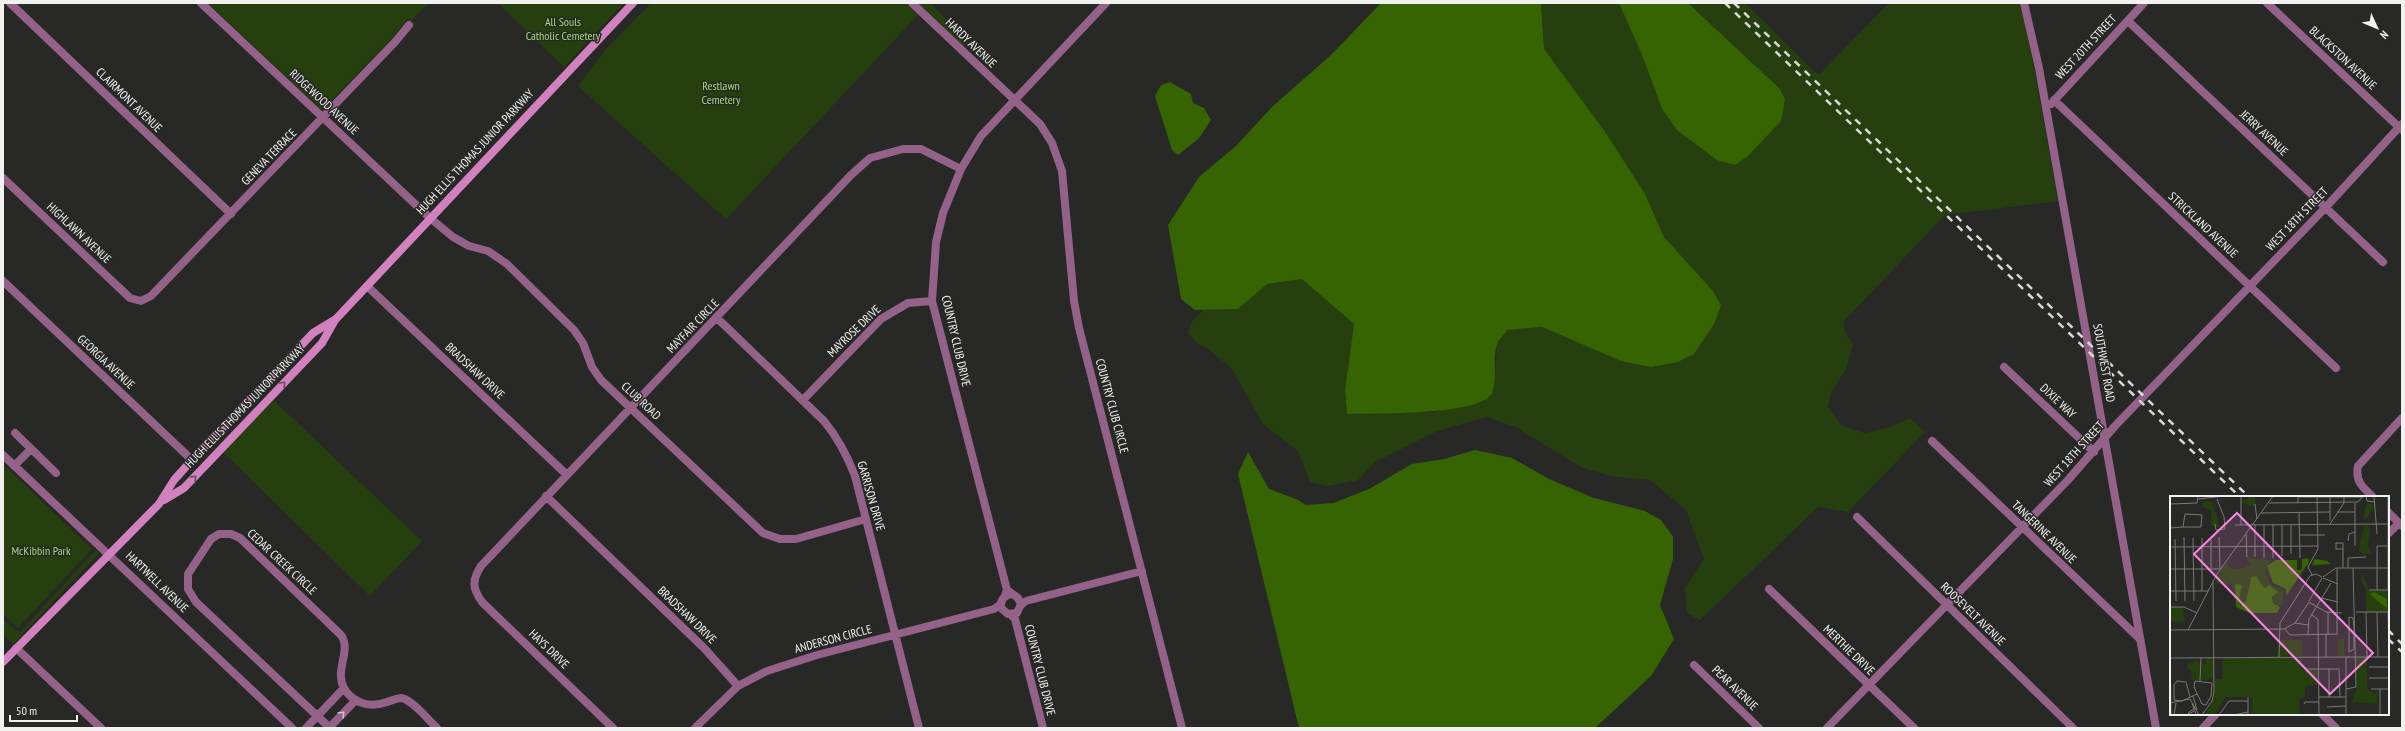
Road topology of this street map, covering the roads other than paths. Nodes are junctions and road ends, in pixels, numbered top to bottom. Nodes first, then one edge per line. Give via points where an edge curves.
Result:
1 (10, 3) edge
2 (201, 3) edge
3 (633, 3) edge
4 (912, 3) edge
5 (2024, 3) edge
6 (2144, 3) edge
7 (2267, 3) edge
8 (1105, 4) edge
9 (2128, 21) junction
10 (409, 25) dead end
11 (2054, 100) junction
12 (1014, 101) junction
13 (2046, 109) junction
14 (323, 117) junction
15 (2401, 127) edge
16 (961, 169) junction
17 (3, 178) edge
18 (2326, 207) junction
19 (231, 214) junction
20 (430, 218) junction
21 (2383, 262) dead end
22 (3, 281) edge
23 (2250, 285) junction
24 (367, 286) junction
25 (141, 300) joint
26 (932, 302) junction
27 (717, 318) junction
28 (336, 319) junction
29 (2004, 368) dead end
30 (2336, 368) dead end
31 (803, 400) junction
32 (631, 408) junction
33 (2402, 418) edge
34 (15, 433) dead end
35 (2104, 439) junction
36 (1932, 441) dead end
37 (31, 449) junction
38 (2094, 452) junction
39 (3, 455) edge
40 (192, 460) junction
41 (14, 466) junction
42 (56, 473) dead end
43 (567, 474) junction
44 (546, 496) junction
45 (2371, 496) edge
46 (162, 500) junction
47 (2389, 513) edge
48 (1857, 517) dead end
49 (866, 519) junction
50 (2400, 524) edge
51 (2021, 527) junction
52 (2389, 533) edge
53 (110, 554) junction
54 (1142, 571) junction
55 (473, 585) joint
56 (1768, 589) dead end
57 (1015, 604) junction
58 (1946, 605) junction
59 (1000, 608) junction
60 (895, 635) junction
61 (2140, 639) junction
62 (16, 648) junction
63 (3, 662) edge
64 (1694, 666) dead end
65 (1868, 685) junction
66 (738, 686) junction
67 (344, 688) junction
68 (356, 700) junction
69 (2215, 715) edge
70 (2323, 715) edge
71 (317, 716) junction
72 (101, 728) edge
73 (292, 728) edge
74 (306, 728) edge
75 (329, 728) edge
76 (437, 728) edge
77 (613, 728) edge
78 (695, 728) edge
79 (919, 728) edge
80 (1043, 728) edge
81 (1182, 728) edge
82 (1759, 728) edge
83 (1827, 728) edge
84 (1914, 728) edge
85 (2073, 728) edge
86 (2156, 728) edge
87 (2203, 728) edge
88 (2336, 728) edge

1 - 19 street, CLAIRMONT AVENUE
2 - 14 street, RIDGEWOOD AVENUE
3 - 20 main road, HUGH ELLIS THOMAS JUNIOR PARKWAY
4 - 12 street, HARDY AVENUE
5 - 13 street, SOUTHWEST ROAD
6 - 9 street, WEST 20TH STREET
7 - 15 street, BLACKSTON AVENUE
8 - 12 street, COUNTRY CLUB DRIVE
9 - 11 street, WEST 20TH STREET
9 - 18 street, JERRY AVENUE
10 - 14 street, GENEVA TERRACE
11 - 13 street, WEST 20TH STREET
11 - 23 street, STRICKLAND AVENUE
12 - 16 street, COUNTRY CLUB DRIVE via 981,136
12 - 54 street, COUNTRY CLUB CIRCLE via 1040,124 1052,143 1062,171 1079,328
13 - 35 street, SOUTHWEST ROAD
14 - 19 street, GENEVA TERRACE
14 - 20 street, RIDGEWOOD AVENUE
15 - 18 street, WEST 18TH STREET
16 - 26 street, COUNTRY CLUB DRIVE via 943,213 936,242
16 - 27 street, MAYFAIR CIRCLE via 921,148 903,149 870,158
17 - 25 street, HIGHLAWN AVENUE via 130,298
18 - 21 street, JERRY AVENUE
18 - 23 street, WEST 18TH STREET
19 - 25 street, GENEVA TERRACE via 151,296
20 - 24 main road, HUGH ELLIS THOMAS JUNIOR PARKWAY
20 - 32 street, CLUB ROAD via 453,237 469,246 488,251 507,264 574,330 601,380
22 - 40 street, GEORGIA AVENUE
23 - 30 street, STRICKLAND AVENUE
23 - 35 street, WEST 18TH STREET
24 - 28 main road, HUGH ELLIS THOMAS JUNIOR PARKWAY
24 - 43 street, BRADSHAW DRIVE
26 - 31 street, MAYROSE DRIVE via 908,303 881,318
26 - 57 street, COUNTRY CLUB DRIVE
27 - 31 street, GARRISON DRIVE
27 - 32 street, MAYFAIR CIRCLE
28 - 40 main road, HUGH ELLIS THOMAS JUNIOR PARKWAY via 313,333
46 -> 28 main road, HUGH ELLIS THOMAS JUNIOR PARKWAY via 184,488 322,343
29 - 38 street, DIXIE WAY
31 - 49 street, GARRISON DRIVE via 836,436 847,455
32 - 43 street, MAYFAIR CIRCLE
32 - 49 street, CLUB ROAD via 763,533 780,539 796,539
33 - 45 street via 2358,466 2358,482
34 - 37 street
35 - 38 street, WEST 18TH STREET
35 - 61 street, SOUTHWEST ROAD
36 - 51 street, TANGERINE AVENUE
37 - 41 street
37 - 42 street
38 - 51 street, WEST 18TH STREET
39 - 41 street, HARTWELL AVENUE
40 - 46 main road, HUGH ELLIS THOMAS JUNIOR PARKWAY via 174,480
41 - 53 street, HARTWELL AVENUE
43 - 44 street, MAYFAIR CIRCLE
44 - 55 street, MAYFAIR CIRCLE via 480,566
44 - 66 street, BRADSHAW DRIVE via 704,648
46 - 53 main road, HUGH ELLIS THOMAS JUNIOR PARKWAY
47 - 50 street
48 - 58 street, ROOSEVELT AVENUE
49 - 60 street, GARRISON DRIVE
50 - 52 street
51 - 58 street, WEST 18TH STREET
51 - 61 street, TANGERINE AVENUE
53 - 62 main road, HUGH ELLIS THOMAS JUNIOR PARKWAY
53 - 73 street, HARTWELL AVENUE
54 - 57 street
54 - 81 street, COUNTRY CLUB CIRCLE
55 - 77 street, HAYS DRIVE via 482,602
56 - 65 street, MERTHIE DRIVE
57 - 59 street
57 - 59 street
57 - 80 street, COUNTRY CLUB DRIVE
58 - 65 street, WEST 18TH STREET
58 - 85 street, ROOSEVELT AVENUE
59 - 60 street, ANDERSON CIRCLE
60 - 66 street, ANDERSON CIRCLE via 798,660 767,671
60 - 79 street, GARRISON DRIVE
61 - 86 street, SOUTHWEST ROAD
62 - 63 main road, HUGH ELLIS THOMAS JUNIOR PARKWAY
62 - 72 street
64 - 82 street, PEAR AVENUE
65 - 83 street, WEST 18TH STREET
65 - 84 street, MERTHIE DRIVE
66 - 78 street, ANDERSON CIRCLE
67 - 68 street
67 - 71 street
67 - 71 street, CEDAR CREEK CIRCLE via 340,668 346,647 341,635 240,538 231,534 219,534 211,540 188,574 188,590 196,602
75 -> 68 street, CEDAR CREEK CIRCLE
68 - 76 street via 372,706 400,698 410,702
69 - 87 street
70 - 88 street
71 - 74 street
71 - 75 street, CEDAR CREEK CIRCLE

